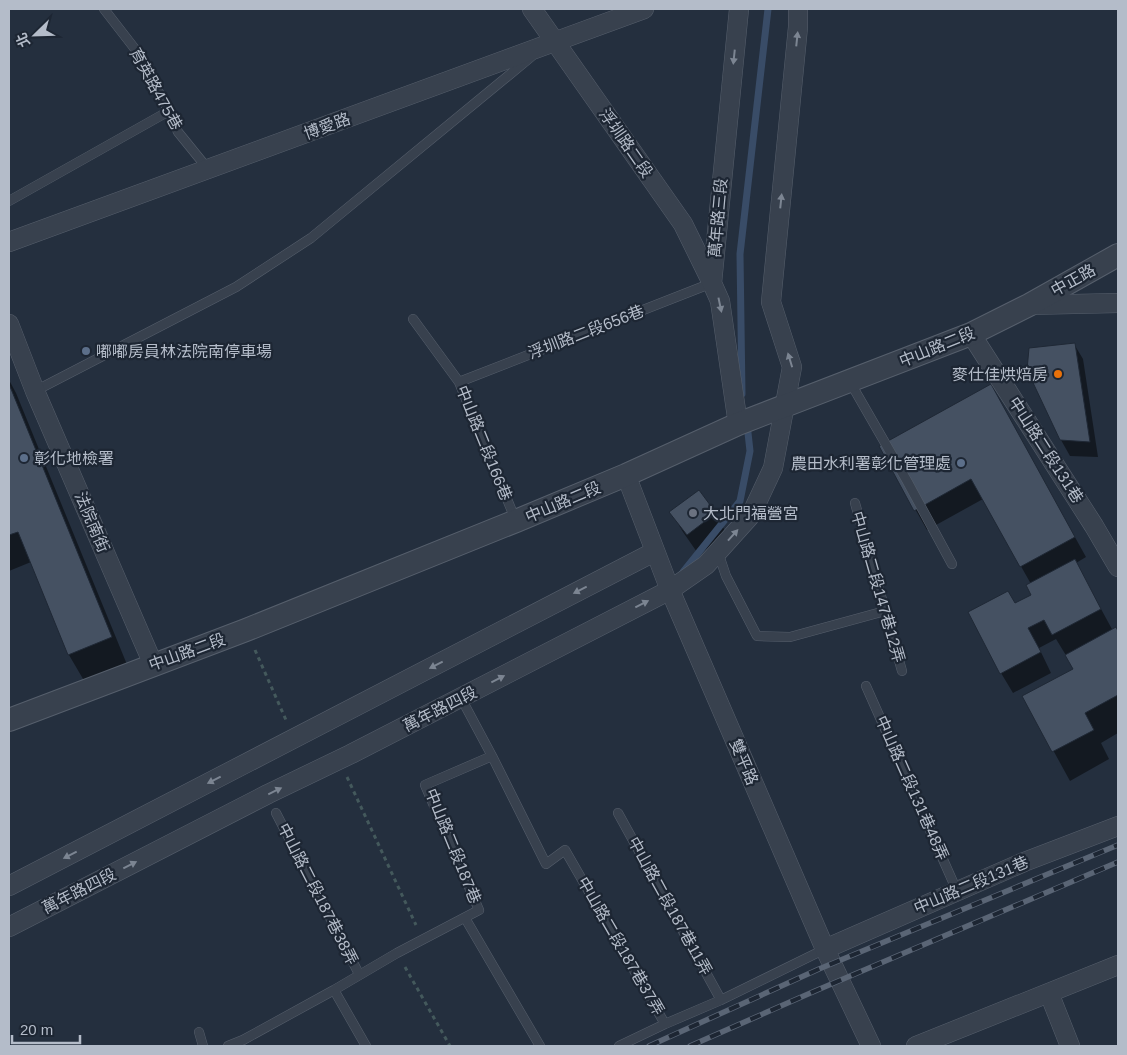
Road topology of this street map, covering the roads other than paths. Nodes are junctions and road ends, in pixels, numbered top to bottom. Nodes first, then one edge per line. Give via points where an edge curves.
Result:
1 (104, 9) edge
2 (532, 9) edge
3 (644, 9) edge
4 (739, 9) edge
5 (798, 9) edge
6 (549, 45) junction
7 (169, 111) junction
8 (208, 169) junction
9 (9, 201) edge
10 (9, 242) edge
11 (1118, 255) edge
12 (712, 283) junction
13 (1118, 303) edge
14 (1029, 305) junction
15 (413, 319) dead end
16 (9, 325) edge
17 (971, 334) junction
18 (459, 382) junction
19 (850, 382) junction
20 (35, 391) junction
21 (785, 407) junction
22 (738, 424) junction
23 (626, 475) junction
24 (855, 503) dead end
25 (516, 522) junction
26 (654, 552) junction
27 (718, 552) junction
28 (952, 564) dead end
29 (1118, 568) edge
30 (670, 590) junction
31 (884, 610) junction
32 (153, 664) junction
33 (902, 671) dead end
34 (866, 686) dead end
35 (461, 698) junction
36 (9, 720) edge
37 (492, 756) junction
38 (276, 813) dead end
39 (618, 813) dead end
40 (1118, 826) edge
41 (9, 886) edge
42 (957, 891) junction
43 (465, 918) junction
44 (9, 927) edge
45 (825, 949) junction
46 (1118, 965) edge
47 (360, 974) junction
48 (334, 990) junction
49 (1048, 993) junction
50 (722, 1000) junction
51 (665, 1024) junction
52 (198, 1032) dead end
53 (245, 1043) edge
54 (203, 1046) edge
55 (228, 1046) edge
56 (366, 1046) edge
57 (540, 1046) edge
58 (619, 1046) edge
59 (870, 1046) edge
60 (916, 1046) edge
61 (1070, 1046) edge

1 - 7 lane, 育英路475巷 via 135,49
2 - 6 street, 浮圳路二段
3 - 6 street, 博愛路
4 -> 12 street, 萬年路三段
21 -> 5 street via 792,367 771,302
6 - 8 street, 博愛路
6 - 12 street, 浮圳路二段 via 683,224
6 - 20 lane via 311,238 236,287
7 - 8 lane, 育英路475巷 via 178,132
7 - 9 lane
8 - 10 street, 博愛路
11 - 14 street, 中正路
12 - 18 lane, 浮圳路二段656巷
12 -> 22 street, 萬年路三段 via 720,301
13 - 14 street, 中山路二段
14 - 17 street, 中山路二段
15 - 18 lane, 中山路二段166巷
16 - 20 street, 法院南街
17 - 19 street, 中山路二段
17 - 29 street, 中山路二段131巷
18 - 25 lane, 中山路二段166巷
19 - 21 street, 中山路二段
19 - 28 lane
20 - 32 street, 法院南街
21 - 22 street, 中山路二段
27 -> 21 street, 萬年路四段 via 751,515 773,468
22 - 23 street, 中山路二段
23 - 25 street, 中山路二段
23 - 26 street, 雙平路
24 - 31 lane, 中山路二段147巷12弄
25 - 32 street, 中山路二段
26 - 30 street, 雙平路
26 -> 41 street
27 - 30 street, 萬年路四段
27 - 31 lane via 726,576 757,636 790,637
35 -> 30 street, 萬年路四段
30 - 45 street, 雙平路
31 - 33 lane, 中山路二段147巷12弄
32 - 36 street, 中山路二段
34 - 42 lane, 中山路二段131巷48弄
35 - 37 lane
44 -> 35 street, 萬年路四段
37 - 43 lane, 中山路二段187巷 via 424,785 479,910
37 - 51 lane, 中山路二段187巷37弄 via 546,864 566,850
38 - 47 lane, 中山路二段187巷38弄
39 - 50 lane, 中山路二段187巷11弄
40 - 42 street, 中山路二段131巷
42 - 45 street, 中山路二段131巷
43 - 47 lane, 中山路二段187巷
43 - 57 lane
45 - 50 lane
45 - 59 street, 雙平路
46 - 49 street
47 - 48 lane, 中山路二段187巷
48 - 53 lane, 中山路二段187巷
48 - 56 lane
49 - 60 street
49 - 61 street
50 - 51 lane
51 - 58 lane, 中山路二段187巷37弄
52 - 54 lane
53 - 55 lane, 中山路二段187巷

